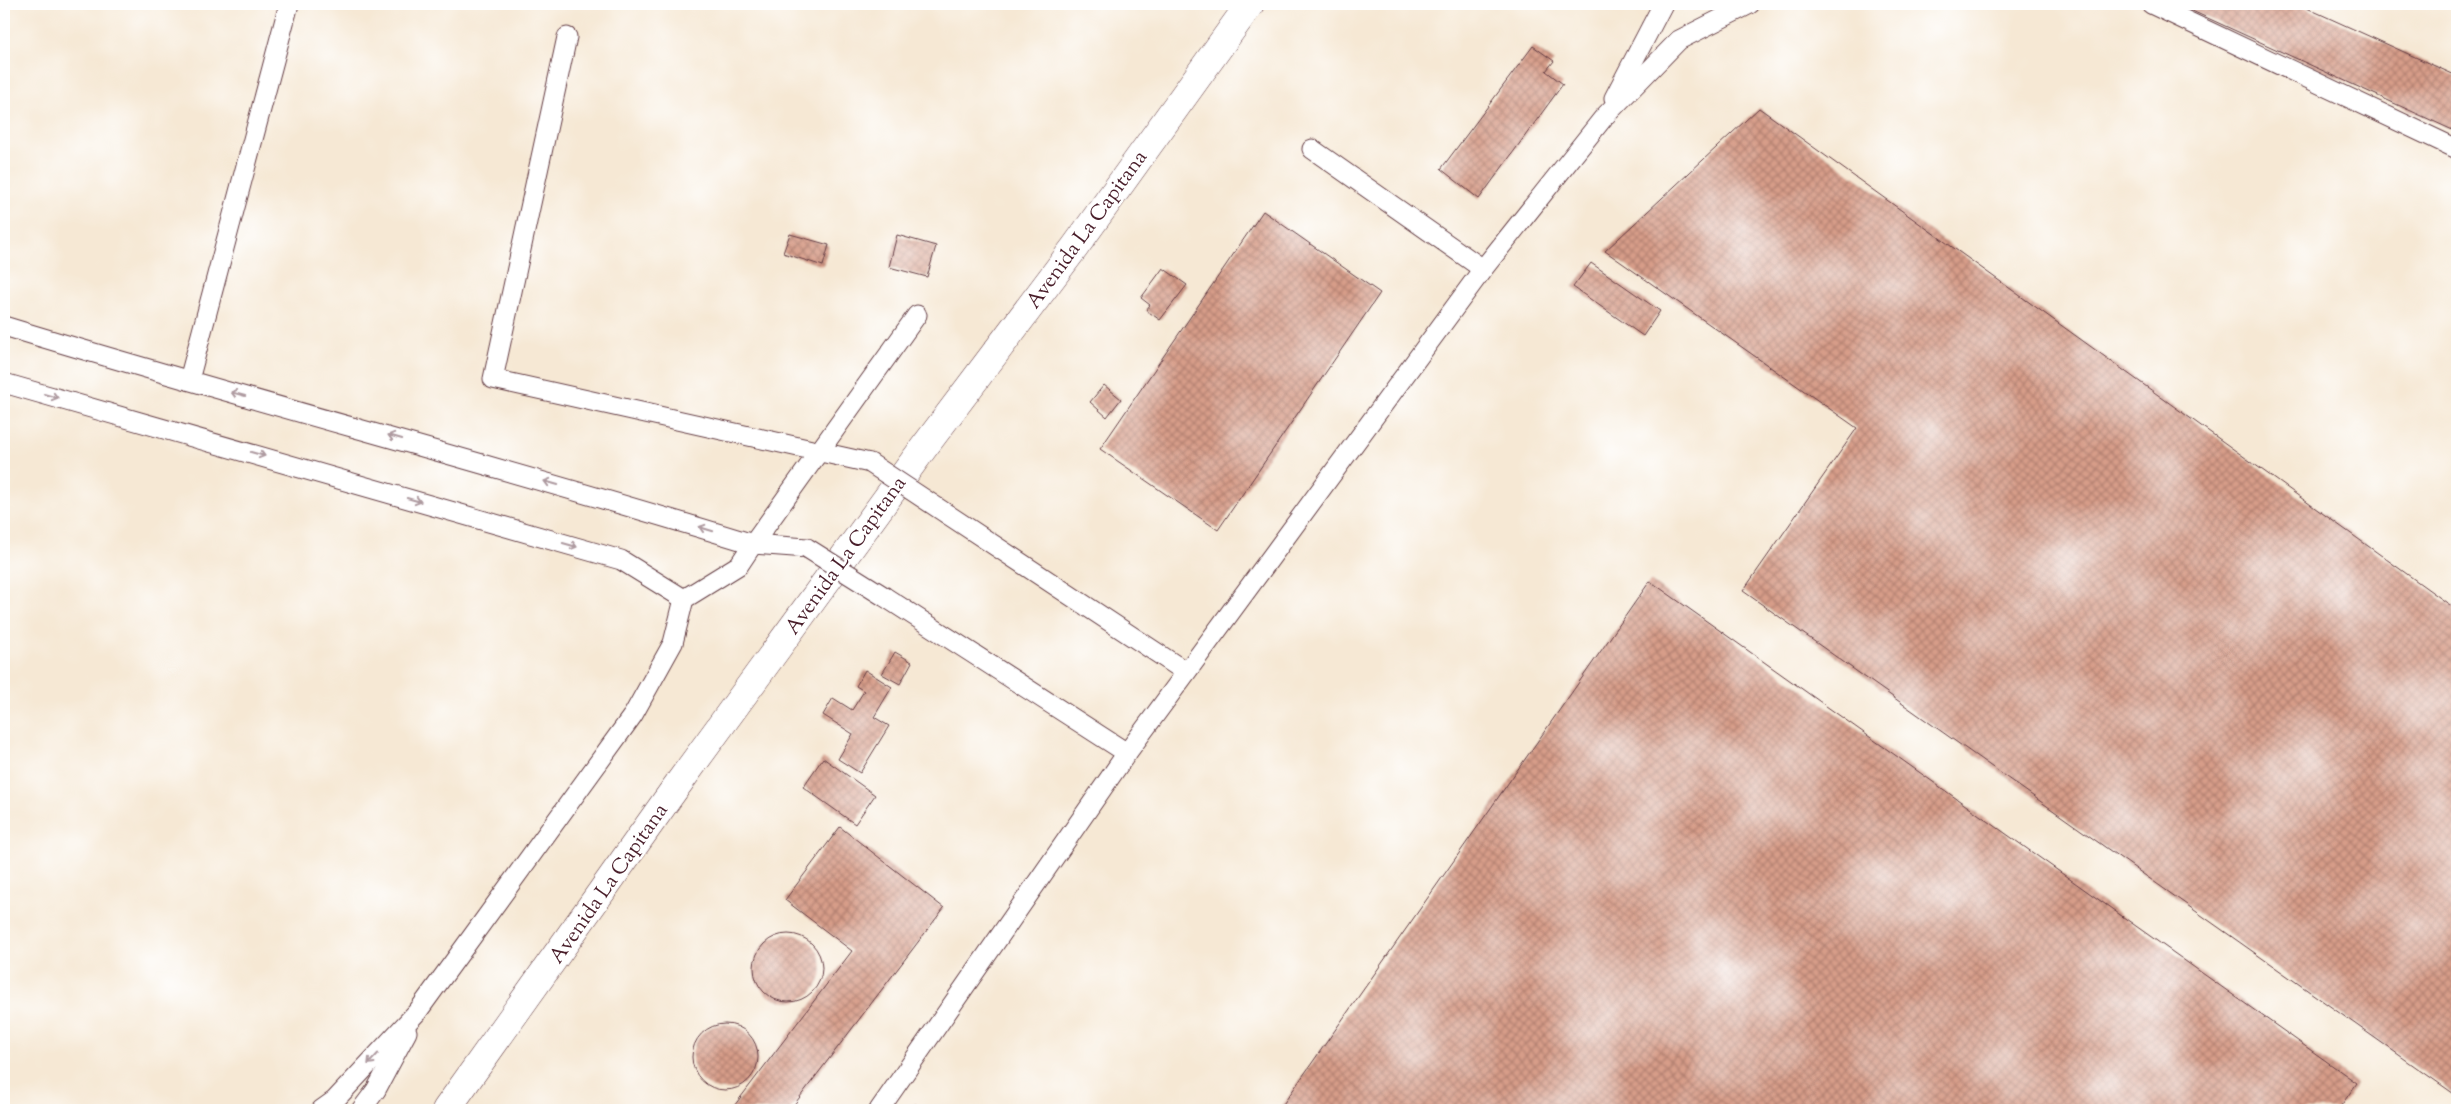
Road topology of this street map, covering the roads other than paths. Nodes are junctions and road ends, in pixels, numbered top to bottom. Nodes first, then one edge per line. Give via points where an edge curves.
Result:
1 (289, 4) edge
2 (1250, 4) edge
3 (1663, 4) edge
4 (1750, 4) edge
5 (2151, 4) edge
6 (567, 37) dead end
7 (1604, 117) junction
8 (1312, 149) dead end
9 (2457, 149) edge
10 (1483, 268) junction
11 (917, 315) dead end
12 (4, 326) edge
13 (188, 380) junction
14 (4, 383) edge
15 (819, 451) junction
16 (753, 544) junction
17 (684, 599) junction
18 (1186, 672) junction
19 (1127, 753) junction
20 (418, 1011) junction
21 (321, 1110) edge
22 (361, 1110) edge
23 (446, 1110) edge
24 (879, 1110) edge

1 - 13 lane
2 - 23 street, Avenida La Capitana via 1075,247 693,763
3 - 7 lane
4 - 7 lane via 1679,40
5 - 9 lane
6 - 15 lane via 492,379
7 - 10 lane
8 - 10 lane
10 - 18 lane
11 - 15 lane
12 - 13 lane
16 -> 13 lane via 390,436
14 -> 17 lane via 621,560
15 - 16 lane
15 - 18 lane, bridge via 870,463
16 - 17 lane via 738,565
16 - 19 lane, bridge via 807,548
17 - 20 lane via 673,643 633,715
18 - 19 lane
19 - 24 lane
20 -> 21 lane via 335,1100
20 - 22 lane via 376,1090

